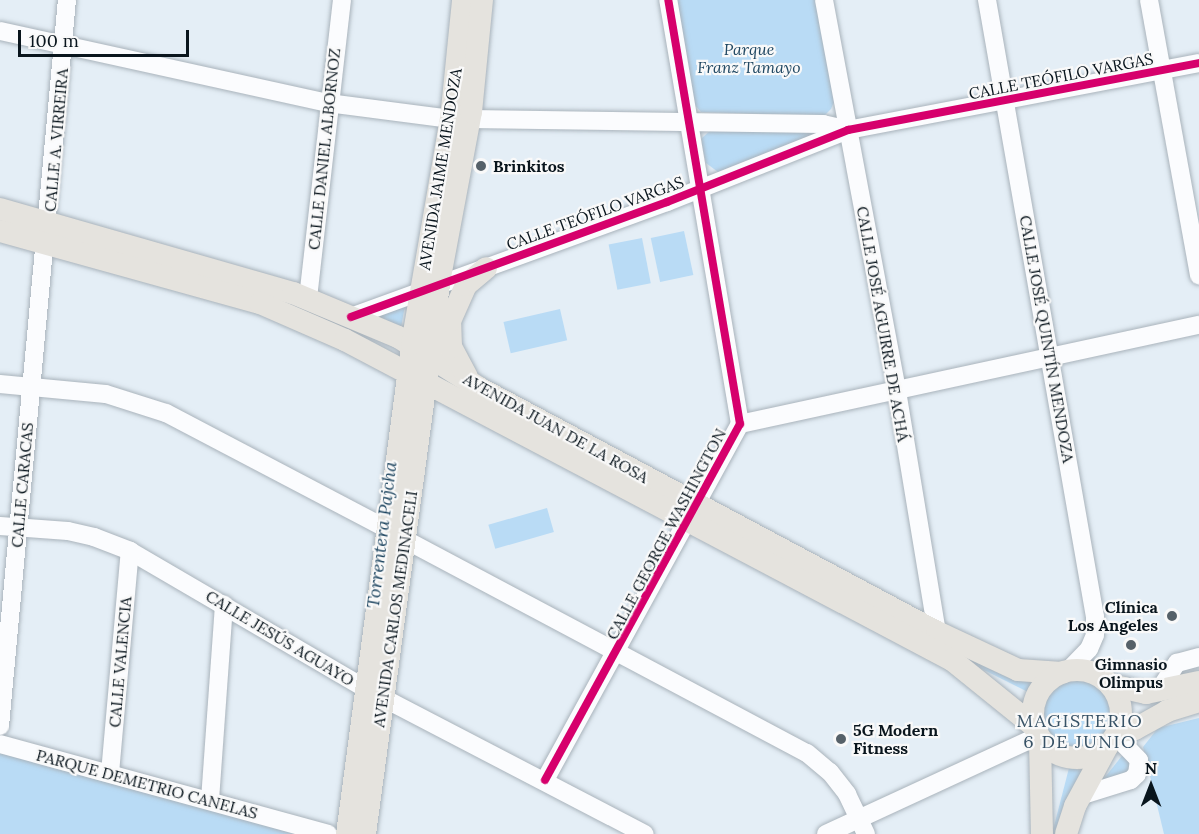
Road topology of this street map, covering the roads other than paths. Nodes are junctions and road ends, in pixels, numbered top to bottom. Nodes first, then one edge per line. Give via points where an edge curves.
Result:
1 (67, 0) edge
2 (342, 0) edge
3 (463, 0) edge
4 (482, 0) edge
5 (668, 0) edge
6 (824, 0) edge
7 (987, 0) edge
8 (1149, 0) edge
9 (0, 31) edge
10 (64, 44) junction
11 (1199, 63) edge
12 (1162, 70) junction
13 (1004, 102) junction
14 (328, 103) junction
15 (461, 119) junction
16 (689, 124) junction
17 (848, 130) junction
18 (702, 189) junction
19 (0, 209) edge
20 (0, 231) edge
21 (47, 233) junction
22 (448, 237) junction
23 (486, 267) junction
24 (1199, 276) edge
25 (430, 289) junction
26 (308, 298) junction
27 (351, 317) junction
28 (1199, 326) edge
29 (421, 349) junction
30 (1052, 359) junction
31 (418, 379) junction
32 (0, 384) edge
33 (32, 386) junction
34 (479, 388) junction
35 (897, 391) junction
36 (740, 424) junction
37 (693, 513) junction
38 (0, 526) edge
39 (19, 527) junction
40 (395, 534) junction
41 (130, 551) junction
42 (224, 604) junction
43 (934, 640) junction
44 (616, 654) junction
45 (1199, 657) edge
46 (1065, 672) junction
47 (1199, 682) edge
48 (1110, 685) junction
49 (1158, 692) junction
50 (374, 693) junction
51 (1199, 701) edge
52 (0, 726) edge
53 (1037, 734) junction
54 (1115, 738) junction
55 (0, 744) edge
56 (110, 773) junction
57 (545, 780) junction
58 (1080, 796) junction
59 (210, 800) junction
60 (863, 826) edge
61 (328, 834) edge
62 (347, 834) edge
63 (365, 834) edge
64 (644, 834) edge
65 (826, 834) edge
66 (1042, 834) edge
67 (1066, 834) edge

1 - 10 street, CALLE A. VIRREIRA
2 - 14 street, CALLE DANIEL ALBORNOZ
3 - 15 main road, AVENIDA JAIME MENDOZA
4 - 15 main road, AVENIDA JAIME MENDOZA
5 - 16 street, CALLE GEORGE WASHINGTON
6 - 17 street, CALLE JOSÉ AGUIRRE DE ACHÁ
7 - 13 street, CALLE JOSÉ QUINTÍN MENDOZA
8 - 12 street
9 - 10 street
10 - 14 street
10 - 21 street, CALLE A. VIRREIRA
11 - 12 street, CALLE TEÓFILO VARGAS
12 - 13 street, CALLE TEÓFILO VARGAS
12 - 24 street
13 - 17 street, CALLE TEÓFILO VARGAS
13 - 30 street, CALLE JOSÉ QUINTÍN MENDOZA
14 - 15 street
14 - 26 street, CALLE DANIEL ALBORNOZ
15 - 16 street
15 - 22 main road, AVENIDA JAIME MENDOZA
15 - 25 main road, AVENIDA JAIME MENDOZA
16 - 17 street via 823,124
16 - 18 street, CALLE GEORGE WASHINGTON
17 - 18 street, CALLE TEÓFILO VARGAS
17 - 35 street, CALLE JOSÉ AGUIRRE DE ACHÁ
18 - 23 street, CALLE TEÓFILO VARGAS
18 - 36 street, CALLE GEORGE WASHINGTON
19 - 21 main road, AVENIDA JUAN DE LA ROSA
20 - 21 main road, AVENIDA JUAN DE LA ROSA
21 - 26 main road, AVENIDA JUAN DE LA ROSA
21 - 31 main road, AVENIDA JUAN DE LA ROSA via 286,312
21 - 33 street, CALLE CARACAS
22 - 23 main road via 461,260
22 - 25 main road, AVENIDA JAIME MENDOZA
23 - 25 street, CALLE TEÓFILO VARGAS
23 - 34 main road via 462,291 450,321 457,363
25 - 27 street, CALLE TEÓFILO VARGAS
25 - 29 main road, AVENIDA JAIME MENDOZA
26 - 27 main road, AVENIDA JUAN DE LA ROSA
27 - 29 main road, AVENIDA JUAN DE LA ROSA
28 - 30 street
29 - 31 main road, AVENIDA JAIME MENDOZA
29 - 34 main road, AVENIDA JUAN DE LA ROSA
30 - 35 street
30 - 46 street, CALLE JOSÉ QUINTÍN MENDOZA via 1095,617 1095,635 1089,649
31 - 37 main road, AVENIDA JUAN DE LA ROSA
31 - 40 main road, AVENIDA CARLOS MEDINACELI
32 - 33 street
33 - 39 street, CALLE CARACAS
33 - 40 street via 106,394 166,413
34 - 37 main road, AVENIDA JUAN DE LA ROSA
35 - 36 street
35 - 43 street, CALLE JOSÉ AGUIRRE DE ACHÁ
36 - 37 street, CALLE GEORGE WASHINGTON
37 - 43 main road, AVENIDA JUAN DE LA ROSA
37 - 44 street, CALLE GEORGE WASHINGTON
38 - 39 street, CALLE JESÚS AGUAYO
39 - 41 street, CALLE JESÚS AGUAYO via 94,537
39 - 52 street, CALLE CARACAS
40 - 44 street
40 - 50 main road, AVENIDA CARLOS MEDINACELI
41 - 42 street, CALLE JESÚS AGUAYO
41 - 56 street, CALLE VALENCIA
42 - 50 street, CALLE JESÚS AGUAYO
42 - 59 street
43 - 46 main road, AVENIDA JUAN DE LA ROSA via 1018,670
43 - 53 main road, AVENIDA JUAN DE LA ROSA
44 - 57 street, CALLE GEORGE WASHINGTON
44 - 60 street via 807,753 830,772
45 - 49 street via 1177,663
46 - 48 main road via 1087,671
46 - 53 main road via 1045,683 1038,694 1033,708
47 - 49 main road
48 - 49 main road via 1133,692
48 - 54 main road via 1121,705
50 - 57 street, CALLE JESÚS AGUAYO
50 - 62 main road, AVENIDA CARLOS MEDINACELI
50 - 63 main road, AVENIDA CARLOS MEDINACELI
51 - 54 main road via 1167,711
53 - 54 main road via 1057,753 1070,758 1094,755
53 - 60 street
53 - 66 main road
54 - 58 main road
54 - 58 street via 1139,760 1137,774 1131,780
55 - 56 street, PARQUE DEMETRIO CANELAS
56 - 59 street, PARQUE DEMETRIO CANELAS
57 - 64 street, CALLE JESÚS AGUAYO
58 - 67 main road
59 - 61 street, PARQUE DEMETRIO CANELAS
60 - 65 street

